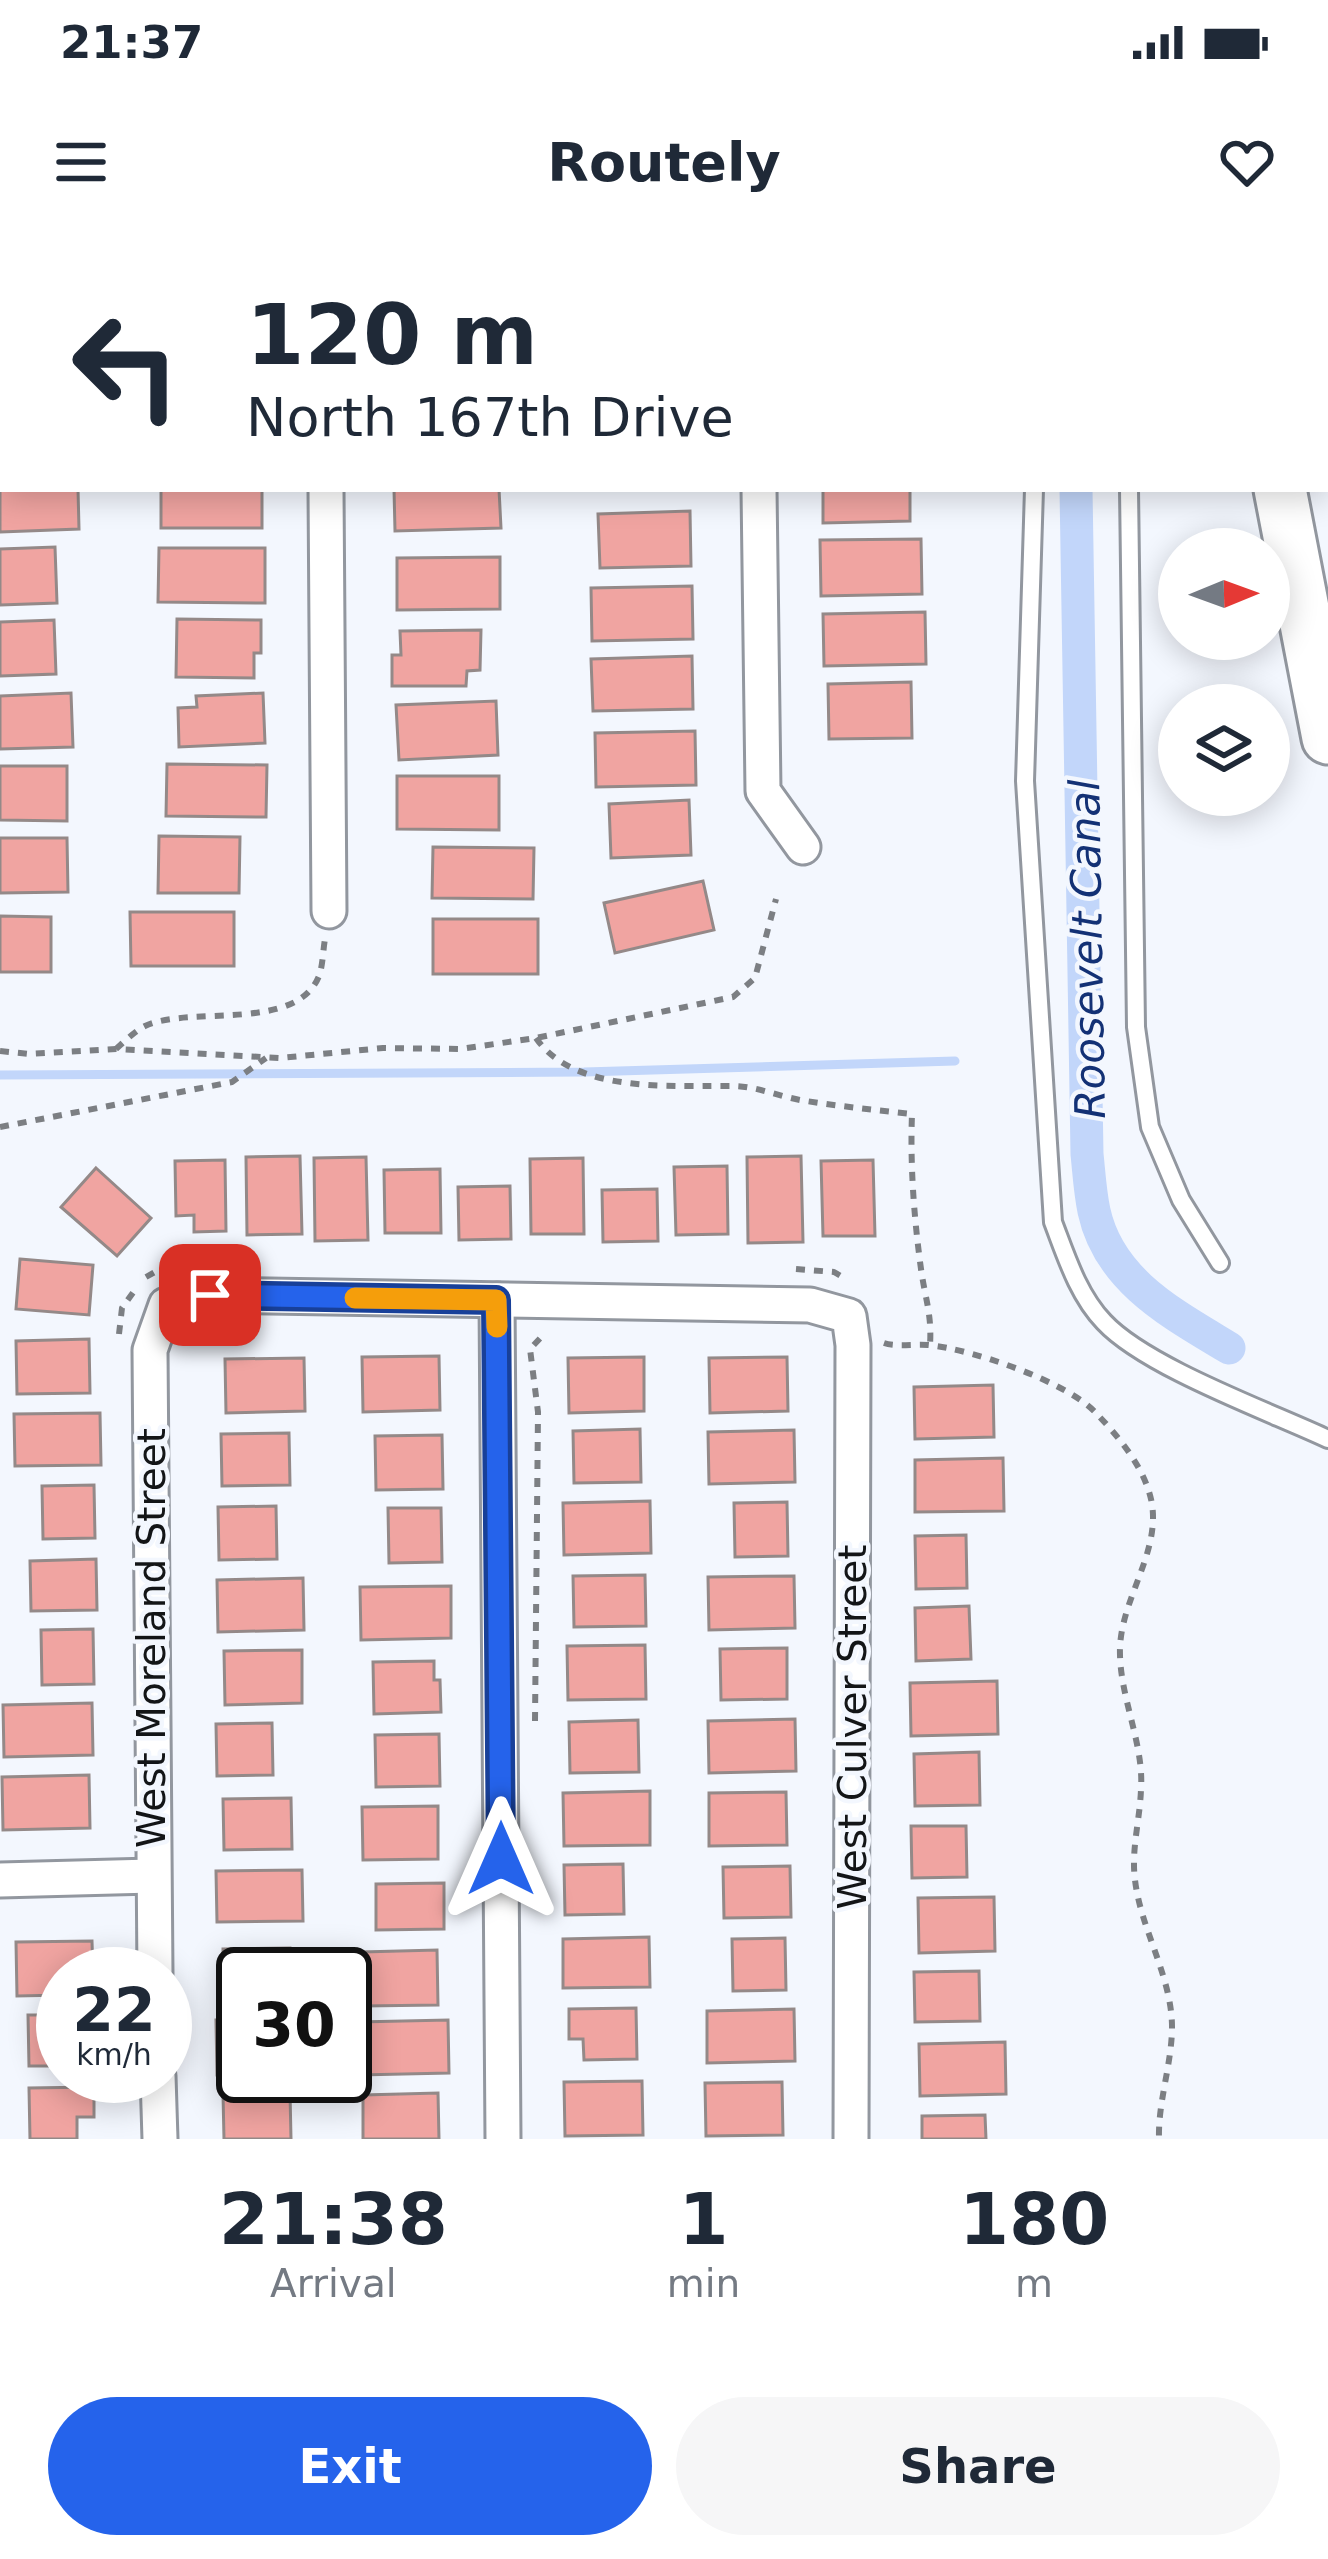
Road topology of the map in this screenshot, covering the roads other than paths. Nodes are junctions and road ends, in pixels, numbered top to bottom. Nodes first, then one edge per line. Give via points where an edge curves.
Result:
1 (326, 492) edge
2 (758, 492) edge
3 (1034, 492) edge
4 (1129, 492) edge
5 (1281, 492) edge
6 (1328, 738) edge
7 (803, 847) dead end
8 (329, 911) road end
9 (1220, 1263) dead end
10 (496, 1300) junction
11 (1328, 1439) edge
12 (152, 1876) junction
13 (0, 1880) edge
14 (154, 1947) edge
15 (159, 2103) edge
16 (160, 2139) edge
17 (503, 2139) edge
18 (851, 2139) edge

1 - 8 street
2 - 7 street via 763,791
3 - 11 lane via 1025,781 1052,1222 1072,1274 1103,1321 1141,1352
4 - 9 lane via 1136,1028 1150,1127
5 - 6 main road
10 - 12 street, West Moreland Street via 210,1295 166,1305 150,1350
10 - 17 street
10 - 18 street, West Culver Street via 849,1299
12 - 13 street
12 - 14 street, West Moreland Street
15 - 16 street

